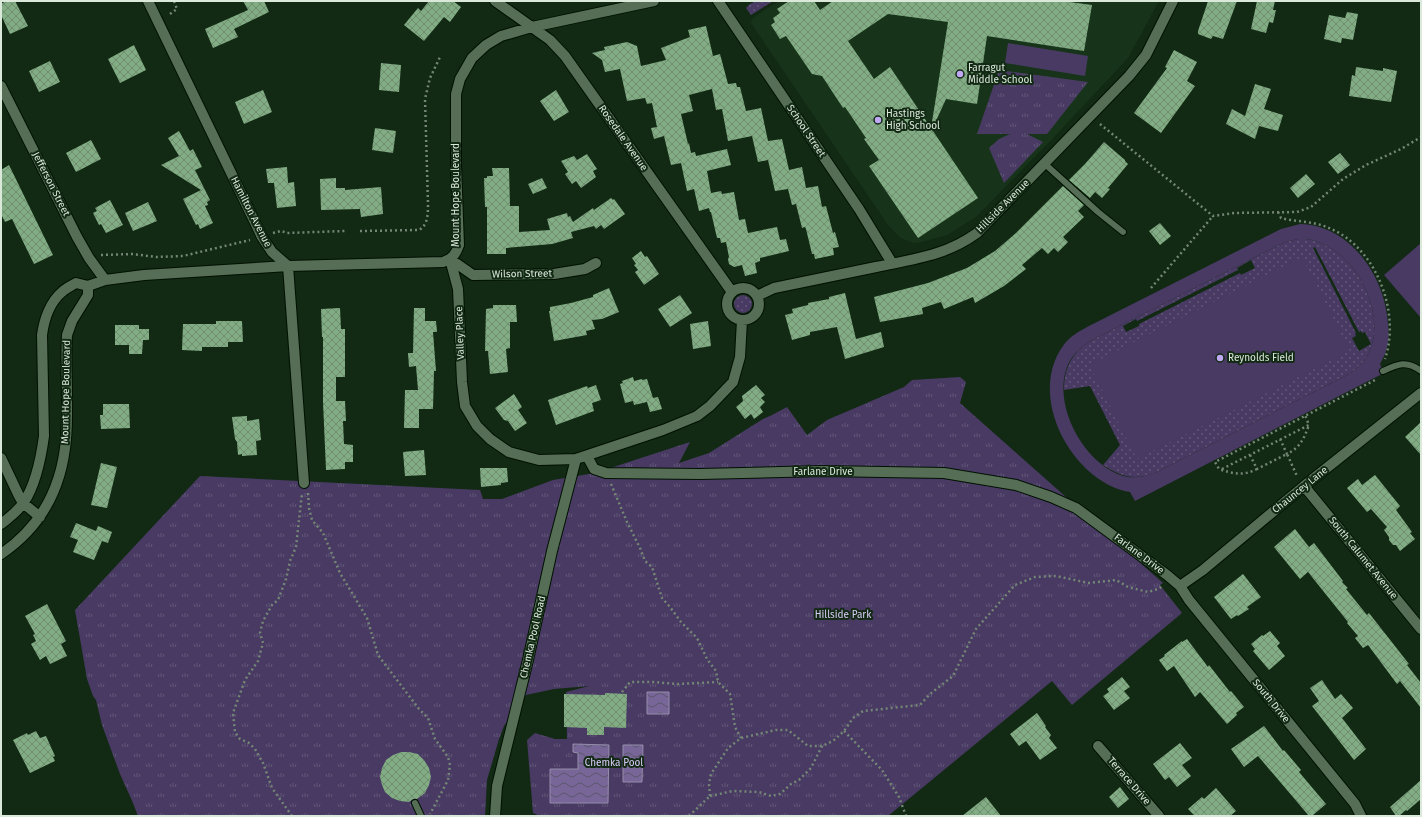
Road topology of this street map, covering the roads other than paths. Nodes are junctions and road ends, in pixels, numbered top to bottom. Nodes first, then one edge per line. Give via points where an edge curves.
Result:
1 (148, 1) edge
2 (495, 1) edge
3 (654, 1) edge
4 (718, 1) edge
5 (1173, 1) edge
6 (532, 27) junction
7 (1, 86) edge
8 (1045, 164) junction
9 (1123, 232) dead end
10 (450, 259) junction
11 (596, 263) dead end
12 (892, 263) junction
13 (288, 266) junction
14 (105, 280) junction
15 (88, 286) junction
16 (732, 292) junction
17 (757, 296) junction
18 (742, 320) junction
19 (1384, 371) road end
20 (1421, 372) edge
21 (1421, 393) edge
22 (587, 456) junction
23 (1, 458) edge
24 (576, 459) junction
25 (304, 483) road end
26 (1304, 486) junction
27 (23, 503) junction
28 (40, 517) junction
29 (1, 524) edge
30 (1, 554) edge
31 (1176, 583) junction
32 (1421, 629) edge
33 (1098, 746) dead end
34 (415, 803) dead end
35 (421, 816) edge
36 (495, 816) edge
37 (1159, 816) edge
38 (1362, 816) edge

1 - 13 street, Hamilton Avenue via 262,237 272,252
2 - 6 street, Rosedale Avenue
3 - 6 street, Mount Hope Boulevard
4 - 12 street, School Street via 859,209
5 - 8 street, Hillside Avenue via 1146,55
6 - 10 street, Mount Hope Boulevard via 501,36 486,45 472,58 460,79 456,94 459,245
6 - 16 street, Rosedale Avenue via 550,40 565,56
7 - 14 street, Jefferson Street via 77,237
8 - 9 lane
8 - 12 street, Hillside Avenue via 987,224 965,242 924,258
10 - 11 street, Wilson Street via 473,275 554,274 586,269
10 - 13 street, Mount Hope Boulevard via 443,262
10 - 24 street, Valley Place via 458,289 465,406 477,426 509,452 539,460
12 - 17 street, Hillside Avenue via 774,288
13 - 14 street, Mount Hope Boulevard via 144,274
13 - 25 street
14 - 15 street, Mount Hope Boulevard
15 - 27 street, Mount Hope Boulevard via 76,283 62,292 52,305 45,321 42,335 44,436 33,483
15 - 28 street, Mount Hope Boulevard via 88,295 72,320 67,335 66,438 58,481
16 - 17 street via 744,289 754,292
16 - 18 street via 727,301 729,311
17 - 18 street via 758,306 754,315
18 - 22 street via 740,357 733,382 710,406 696,416 663,430
19 - 20 lane via 1399,364 1407,364
21 - 26 street, Chauncey Lane
22 - 24 street
22 - 31 street, Farlane Drive via 594,469 606,473 944,473 1016,485 1076,508
23 - 27 street
24 - 36 street, Chemka Pool Road via 497,786
26 - 31 street, Chauncey Lane via 1203,570
26 - 32 street, South Calumet Avenue
27 - 28 street
27 - 29 street, Mount Hope Boulevard
28 - 30 street, Mount Hope Boulevard via 14,545
31 - 38 street, South Drive via 1355,804
33 - 37 street, Terrace Drive
34 - 35 lane

